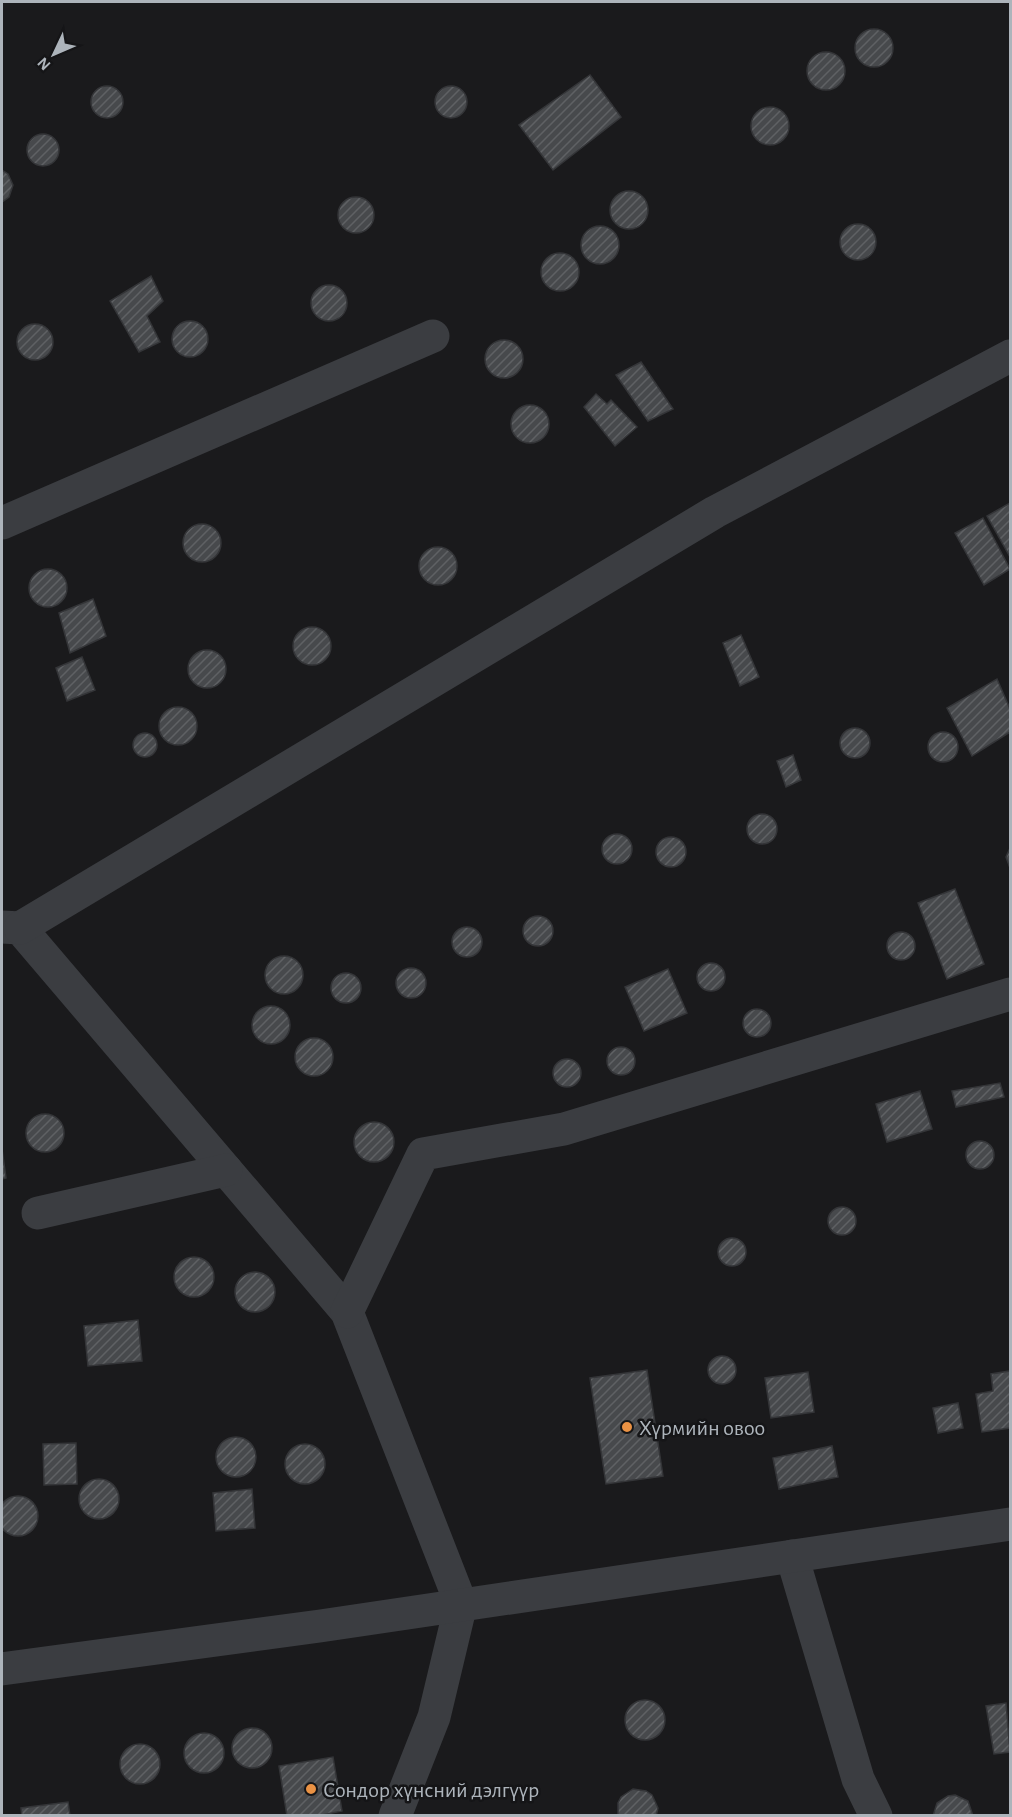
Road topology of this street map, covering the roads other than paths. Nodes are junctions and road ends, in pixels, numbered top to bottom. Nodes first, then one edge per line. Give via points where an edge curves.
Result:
1 (433, 336) dead end
2 (1011, 356) edge
3 (2, 523) edge
4 (11, 927) edge
5 (1011, 994) edge
6 (226, 1170) junction
7 (38, 1213) dead end
8 (347, 1311) junction
9 (1011, 1524) edge
10 (792, 1556) junction
11 (461, 1604) junction
12 (2, 1669) edge
13 (395, 1815) edge
14 (876, 1815) edge

1 - 3 street
2 - 4 street via 715,512
4 - 6 street
5 - 8 street via 564,1129 423,1154
6 - 7 street
6 - 8 street
8 - 11 street
9 - 10 street
10 - 11 street
10 - 14 street via 858,1779
11 - 12 street
11 - 13 street via 434,1717

